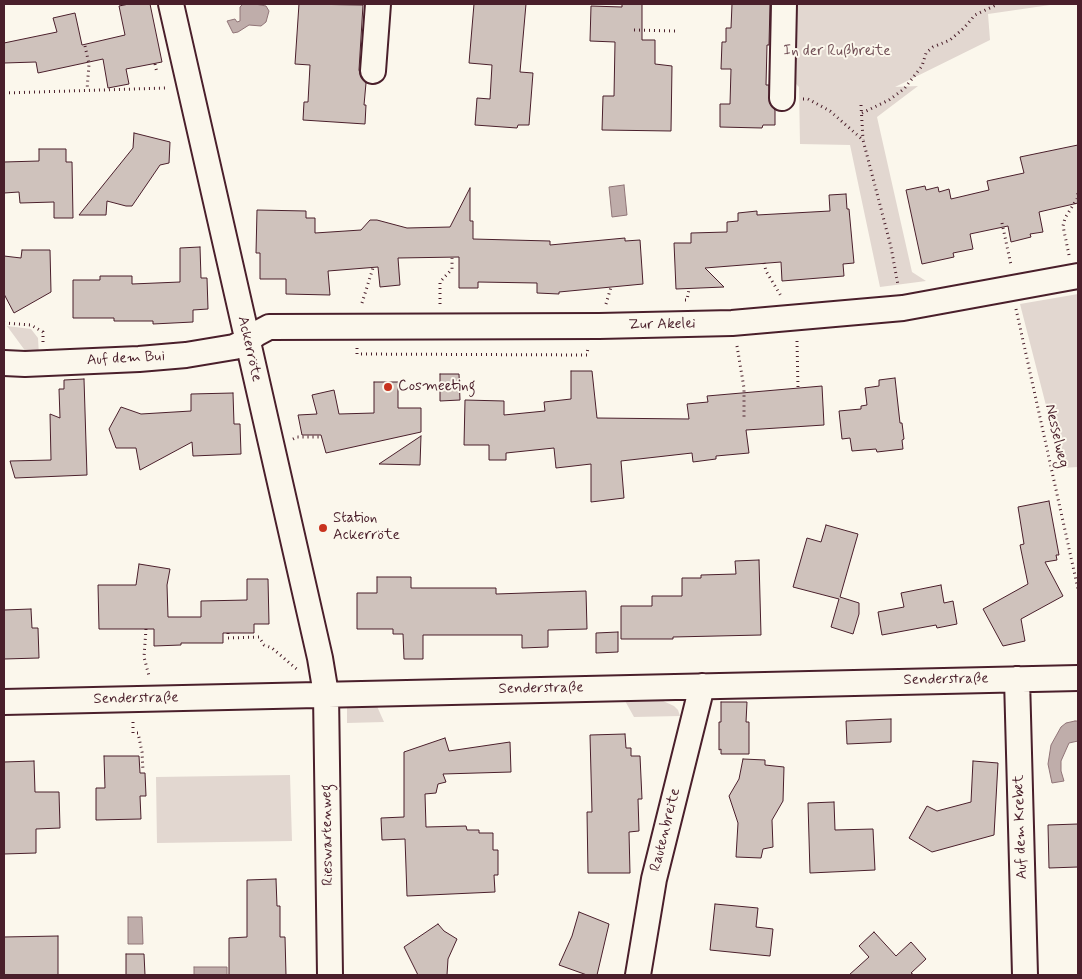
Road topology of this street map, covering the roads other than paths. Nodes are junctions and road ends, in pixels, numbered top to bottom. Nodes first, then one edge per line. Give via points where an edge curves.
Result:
1 (171, 4) edge
2 (378, 4) edge
3 (784, 4) edge
4 (372, 71) dead end
5 (782, 98) road end
6 (1076, 277) edge
7 (247, 341) junction
8 (4, 363) edge
9 (1078, 678) edge
10 (1017, 679) junction
11 (702, 686) junction
12 (326, 694) junction
13 (4, 702) edge
14 (330, 975) edge
15 (638, 975) edge
16 (1025, 975) edge

1 - 7 street, Ackerröte
2 - 4 street
3 - 5 street
6 - 7 street, Zur Akelei via 903,308 732,323 269,327
7 - 8 street, Auf dem Bui via 234,347 176,356
7 - 12 street, Ackerröte
9 - 10 street, Senderstraße
10 - 11 street, Senderstraße
10 - 16 street, Auf dem Krebet
11 - 12 street, Senderstraße
11 - 15 street, Rautenbreite via 654,879
12 - 13 street, Senderstraße
12 - 14 street, Rieswartenweg

